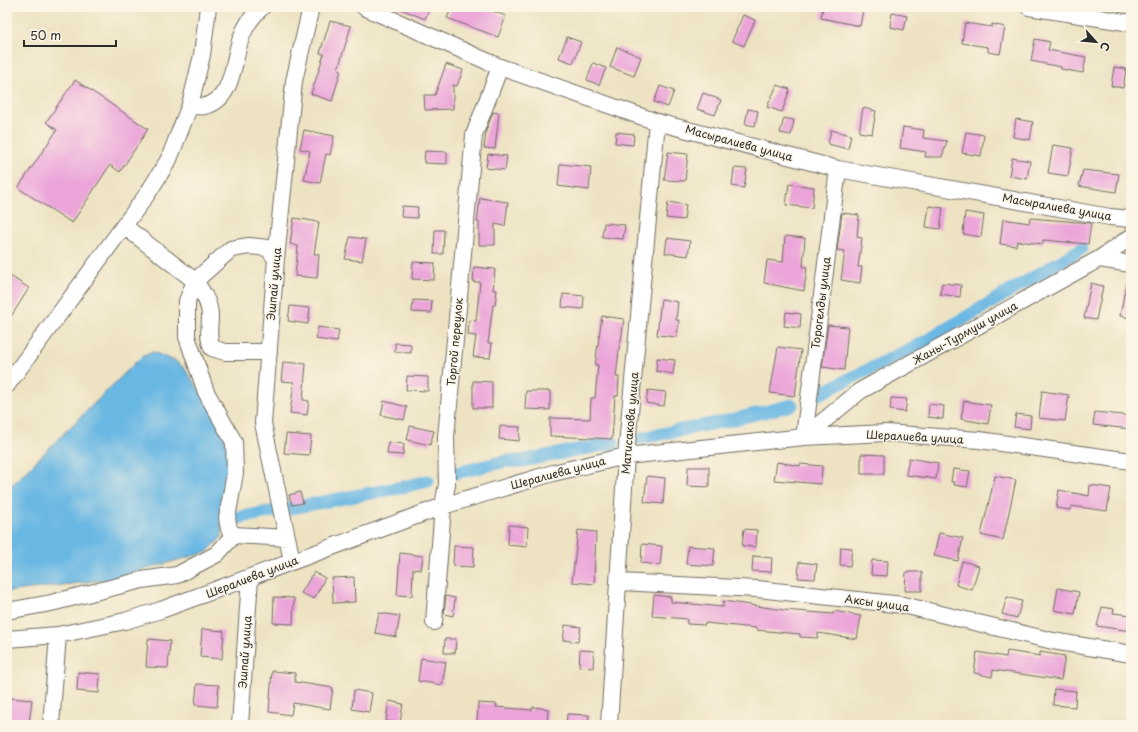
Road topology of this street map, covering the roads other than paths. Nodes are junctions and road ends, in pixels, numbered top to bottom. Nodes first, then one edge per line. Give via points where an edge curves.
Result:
1 (208, 7) edge
2 (262, 7) edge
3 (311, 7) edge
4 (364, 7) edge
5 (1029, 7) edge
6 (1131, 23) edge
7 (500, 67) junction
8 (190, 105) junction
9 (657, 122) junction
10 (838, 169) junction
11 (1131, 219) edge
12 (124, 226) junction
13 (1131, 237) edge
14 (276, 259) junction
15 (1099, 259) junction
16 (1131, 264) edge
17 (195, 281) junction
18 (269, 352) junction
19 (7, 385) edge
20 (804, 437) junction
21 (626, 456) junction
22 (1131, 461) edge
23 (443, 506) junction
24 (234, 535) junction
25 (288, 538) junction
26 (292, 561) junction
27 (250, 578) junction
28 (619, 582) junction
29 (7, 611) edge
30 (434, 622) dead end
31 (58, 635) junction
32 (7, 639) edge
33 (1131, 654) edge
34 (51, 725) edge
35 (240, 725) edge
36 (609, 725) edge

1 - 8 street via 202,55
2 - 8 street via 248,24 240,40 224,92 216,102 204,106
3 - 14 street, Эшпай улица via 294,81
4 - 7 street, Масыралиева улица
5 - 6 street
7 - 9 street, Масыралиева улица
7 - 23 street, Торгой переулок via 474,134 446,437 447,484
8 - 12 street via 169,158
9 - 10 street, Масыралиева улица
9 - 21 street, Матисакова улица
10 - 11 street, Масыралиева улица
10 - 20 street, Торогелды улица
12 - 17 street
12 - 19 street
13 - 15 street, Жаны-Турмуш улица
14 - 17 street via 268,248 249,246 231,249
14 - 18 street, Эшпай улица
15 - 16 street
15 - 20 street, Жаны-Турмуш улица via 860,391
17 - 18 street via 204,294 210,314 208,338 212,348 225,352
17 - 24 street via 187,302 187,337 206,392 234,442 235,474 227,518 229,529
18 - 25 street, Эшпай улица via 263,423
20 - 21 street, Шералиева улица
20 - 22 street, Шералиева улица via 886,433 979,440
21 - 23 street, Шералиева улица via 553,473
21 - 28 street, Матисакова улица
23 - 26 street, Шералиева улица
23 - 30 street, Торгой переулок
24 - 25 street
24 - 29 street via 217,554 177,575 142,580 51,603
25 - 26 street, Эшпай улица
26 - 27 street, Шералиева улица
27 - 31 street, Шералиева улица via 125,621
27 - 35 street, Эшпай улица
28 - 33 street, Аксы улица via 757,588 903,604 1053,641
28 - 36 street, Матисакова улица
31 - 32 street, Шералиева улица
31 - 34 street

